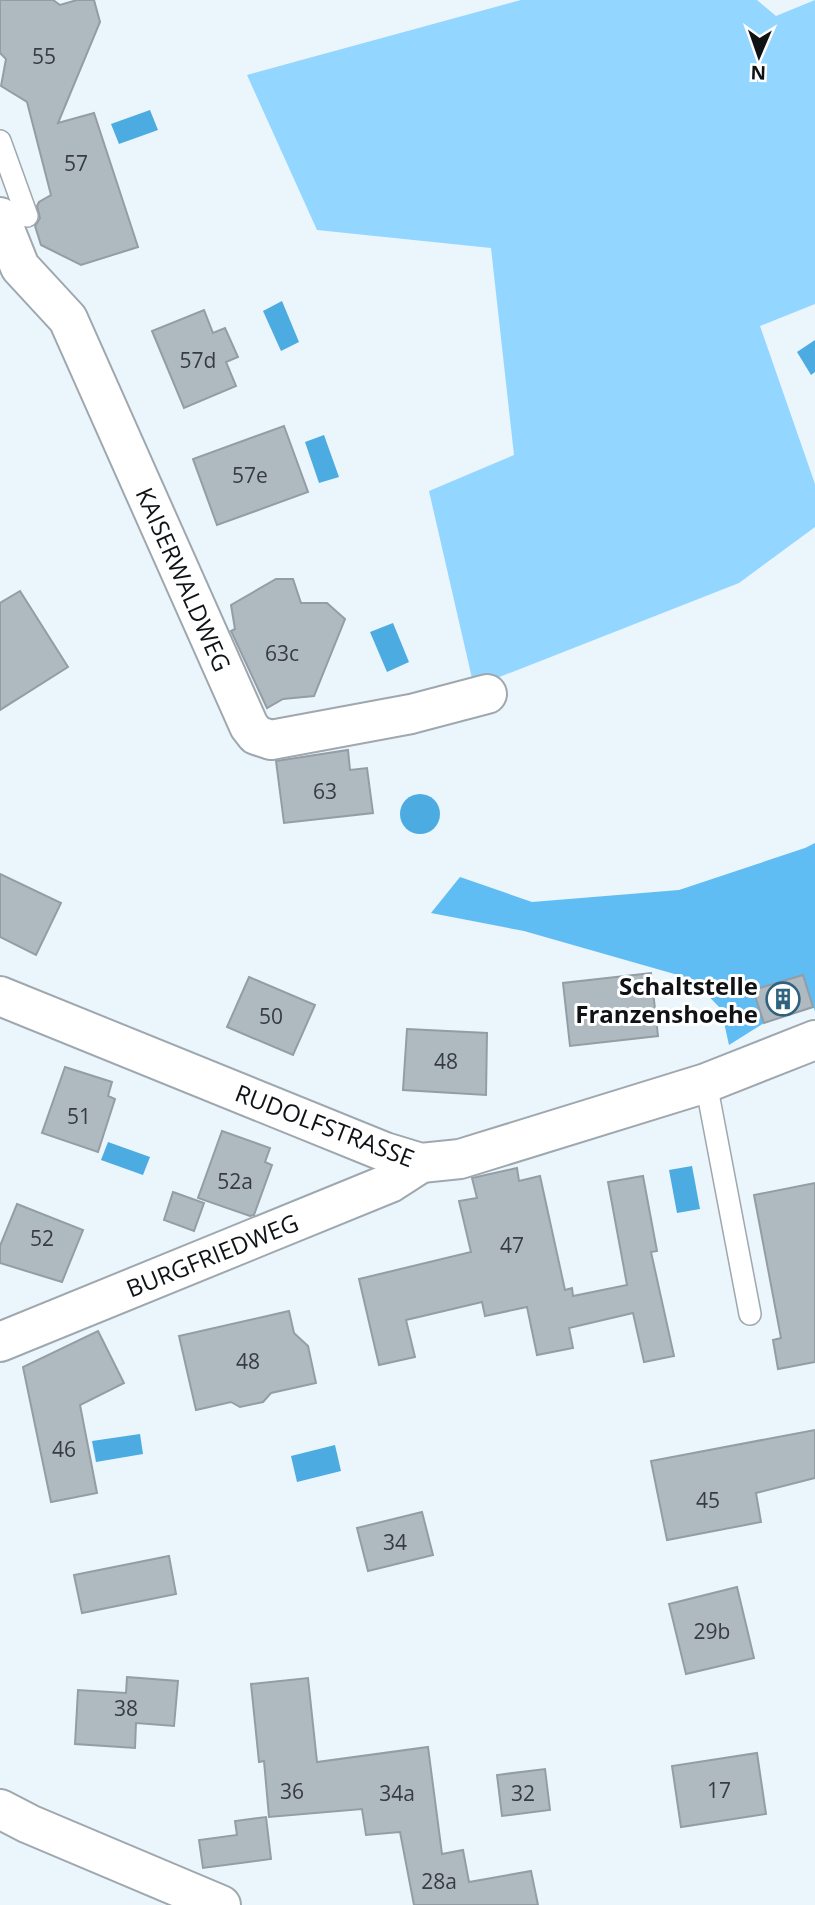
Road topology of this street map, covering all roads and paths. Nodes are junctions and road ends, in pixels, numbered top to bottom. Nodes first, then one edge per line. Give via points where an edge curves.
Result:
1 (0, 141) edge
2 (14, 217) edge
3 (487, 694) dead end
4 (0, 996) edge
5 (815, 1040) edge
6 (706, 1083) junction
7 (421, 1163) junction
8 (750, 1314) dead end
9 (0, 1342) edge
10 (0, 1809) edge
11 (221, 1905) edge

1 - 2 lane
2 - 3 street, KAISERWALDWEG via 20,267 68,319 256,735 284,738
4 - 7 street, RUDOLFSTRASSE
5 - 6 street, RUDOLFSTRASSE
6 - 7 street, RUDOLFSTRASSE via 460,1159
6 - 8 lane
7 - 9 street, BURGFRIEDWEG via 390,1183
10 - 11 street

